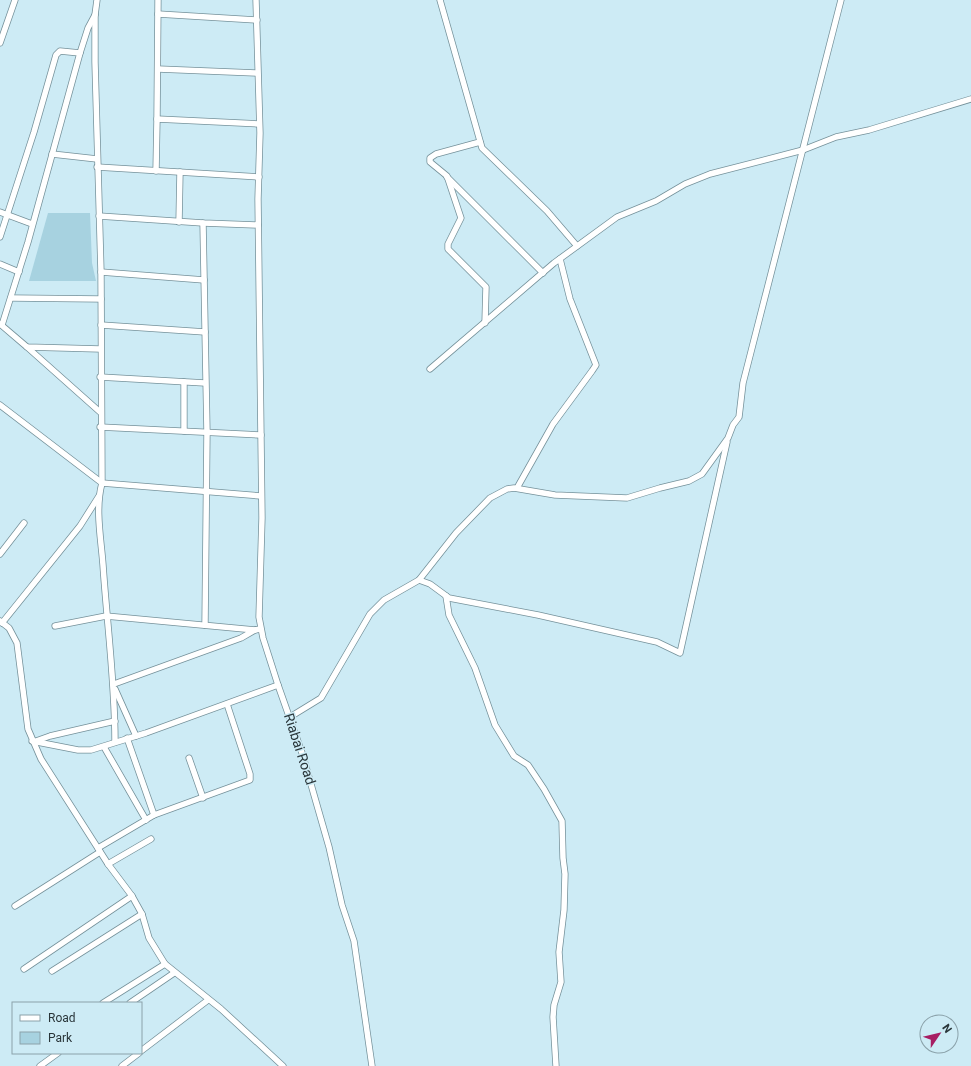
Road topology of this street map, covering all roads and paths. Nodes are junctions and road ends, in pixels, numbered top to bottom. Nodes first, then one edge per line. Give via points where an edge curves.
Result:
1 (15, 0) edge
2 (158, 0) edge
3 (256, 0) edge
4 (440, 0) edge
5 (841, 0) edge
6 (95, 1) edge
7 (158, 14) junction
8 (95, 15) junction
9 (257, 20) junction
10 (0, 43) edge
11 (80, 53) junction
12 (158, 69) junction
13 (257, 73) junction
14 (971, 99) edge
15 (157, 120) junction
16 (259, 124) junction
17 (480, 142) junction
18 (803, 150) junction
19 (52, 154) junction
20 (97, 159) junction
21 (98, 167) junction
22 (156, 171) junction
23 (180, 172) junction
24 (259, 176) junction
25 (447, 176) junction
26 (0, 212) edge
27 (7, 215) junction
28 (99, 216) junction
29 (179, 222) junction
30 (203, 223) junction
31 (32, 224) junction
32 (258, 225) junction
33 (0, 237) edge
34 (577, 246) junction
35 (560, 259) junction
36 (0, 264) edge
37 (19, 272) junction
38 (101, 272) junction
39 (543, 273) junction
40 (204, 280) junction
41 (11, 298) junction
42 (101, 298) junction
43 (485, 323) junction
44 (1, 325) edge
45 (101, 325) junction
46 (205, 332) junction
47 (27, 347) junction
48 (100, 349) junction
49 (430, 369) dead end
50 (100, 377) junction
51 (184, 382) junction
52 (205, 383) junction
53 (0, 405) edge
54 (100, 412) junction
55 (100, 427) junction
56 (184, 431) junction
57 (207, 432) junction
58 (261, 435) junction
59 (728, 438) junction
60 (102, 483) junction
61 (517, 488) junction
62 (207, 492) junction
63 (99, 496) junction
64 (261, 496) junction
65 (24, 523) dead end
66 (0, 554) edge
67 (419, 580) junction
68 (446, 596) junction
69 (106, 616) junction
70 (1, 622) edge
71 (205, 625) junction
72 (55, 626) dead end
73 (257, 629) junction
74 (278, 685) junction
75 (114, 686) junction
76 (227, 704) junction
77 (290, 717) junction
78 (115, 721) junction
79 (136, 736) junction
80 (127, 738) junction
81 (34, 741) junction
82 (115, 742) junction
83 (104, 747) junction
84 (189, 758) dead end
85 (203, 798) junction
86 (154, 816) junction
87 (146, 820) junction
88 (151, 839) dead end
89 (99, 850) junction
90 (108, 864) junction
91 (132, 896) junction
92 (15, 906) dead end
93 (142, 914) junction
94 (165, 964) junction
95 (24, 969) dead end
96 (52, 971) dead end
97 (174, 973) junction
98 (208, 1000) junction
99 (105, 1002) edge
100 (131, 1002) edge
101 (142, 1050) edge
102 (57, 1054) edge
103 (137, 1054) edge
104 (40, 1066) edge
105 (122, 1066) edge
106 (283, 1066) edge
107 (372, 1066) edge
108 (556, 1066) edge

1 - 10 street
2 - 7 street
3 - 9 street, Riabai Road
4 - 17 street
5 - 18 street
6 - 8 street
7 - 9 street
7 - 12 street
8 - 11 street
8 - 20 street
9 - 13 street, Riabai Road
11 - 19 street
11 - 27 street via 60,51 56,55
12 - 13 street
12 - 15 street
13 - 16 street, Riabai Road
14 - 18 street via 869,130 836,137
15 - 16 street
15 - 22 street
16 - 24 street, Riabai Road
17 - 25 street via 432,156 430,162
17 - 34 street via 485,151 547,211
18 - 34 street via 710,174 685,184 656,201 618,217
18 - 59 street via 743,383 739,417
19 - 20 street
19 - 31 street
20 - 21 street
21 - 22 street
21 - 28 street
22 - 23 street
23 - 24 street
23 - 29 street
24 - 32 street, Riabai Road
25 - 39 street
25 - 43 street via 461,218 447,246 486,287
26 - 27 street
27 - 31 street
27 - 33 street
28 - 29 street
28 - 38 street
29 - 30 street
30 - 32 street
30 - 40 street
31 - 37 street
32 - 58 street, Riabai Road
34 - 35 street
35 - 39 street
35 - 61 street via 570,299 596,365 552,424
36 - 37 street
37 - 41 street
38 - 40 street
38 - 42 street
39 - 43 street
40 - 46 street
41 - 42 street
41 - 44 street
42 - 45 street
43 - 49 street
44 - 47 street
45 - 46 street
45 - 48 street
46 - 52 street
47 - 48 street
47 - 54 street
48 - 50 street
50 - 51 street
50 - 54 street
51 - 52 street
51 - 56 street
52 - 57 street
53 - 60 street
54 - 55 street
55 - 56 street
55 - 60 street
56 - 57 street
57 - 58 street
57 - 62 street
58 - 64 street, Riabai Road
59 - 61 street via 702,474 690,481 631,498 555,494
59 - 68 street via 680,654 657,642
60 - 62 street
60 - 63 street
61 - 67 street via 507,489 490,498 456,533
62 - 64 street
62 - 71 street
63 - 69 street
63 - 70 street via 80,526
64 - 73 street, Riabai Road
65 - 66 street
67 - 68 street via 430,584
67 - 77 street via 384,600 370,614 321,698
68 - 108 street via 449,615 475,668 495,725 514,756 528,765 562,821 565,874 559,952 561,982 553,1017
69 - 71 street
69 - 72 street
69 - 75 street
70 - 81 street via 9,628 17,643 27,721
71 - 73 street
73 - 74 street, Riabai Road
73 - 75 street via 241,638
74 - 76 street
74 - 77 street, Riabai Road
75 - 78 street
75 - 79 street
76 - 79 street
76 - 85 street via 251,778 248,782
77 - 107 street, Riabai Road via 356,949
78 - 81 street
78 - 82 street
79 - 80 street
80 - 82 street
80 - 86 street
81 - 83 street via 78,750
81 - 89 street via 41,759
82 - 83 street
83 - 87 street
84 - 85 street
85 - 86 street
86 - 87 street
87 - 89 street
88 - 90 street
89 - 90 street
89 - 92 street
90 - 91 street
91 - 93 street
91 - 95 street
93 - 94 street via 149,938
93 - 96 street
94 - 97 street
94 - 99 street
97 - 98 street
97 - 100 street
98 - 101 street
98 - 106 street
102 - 104 street
103 - 105 street

